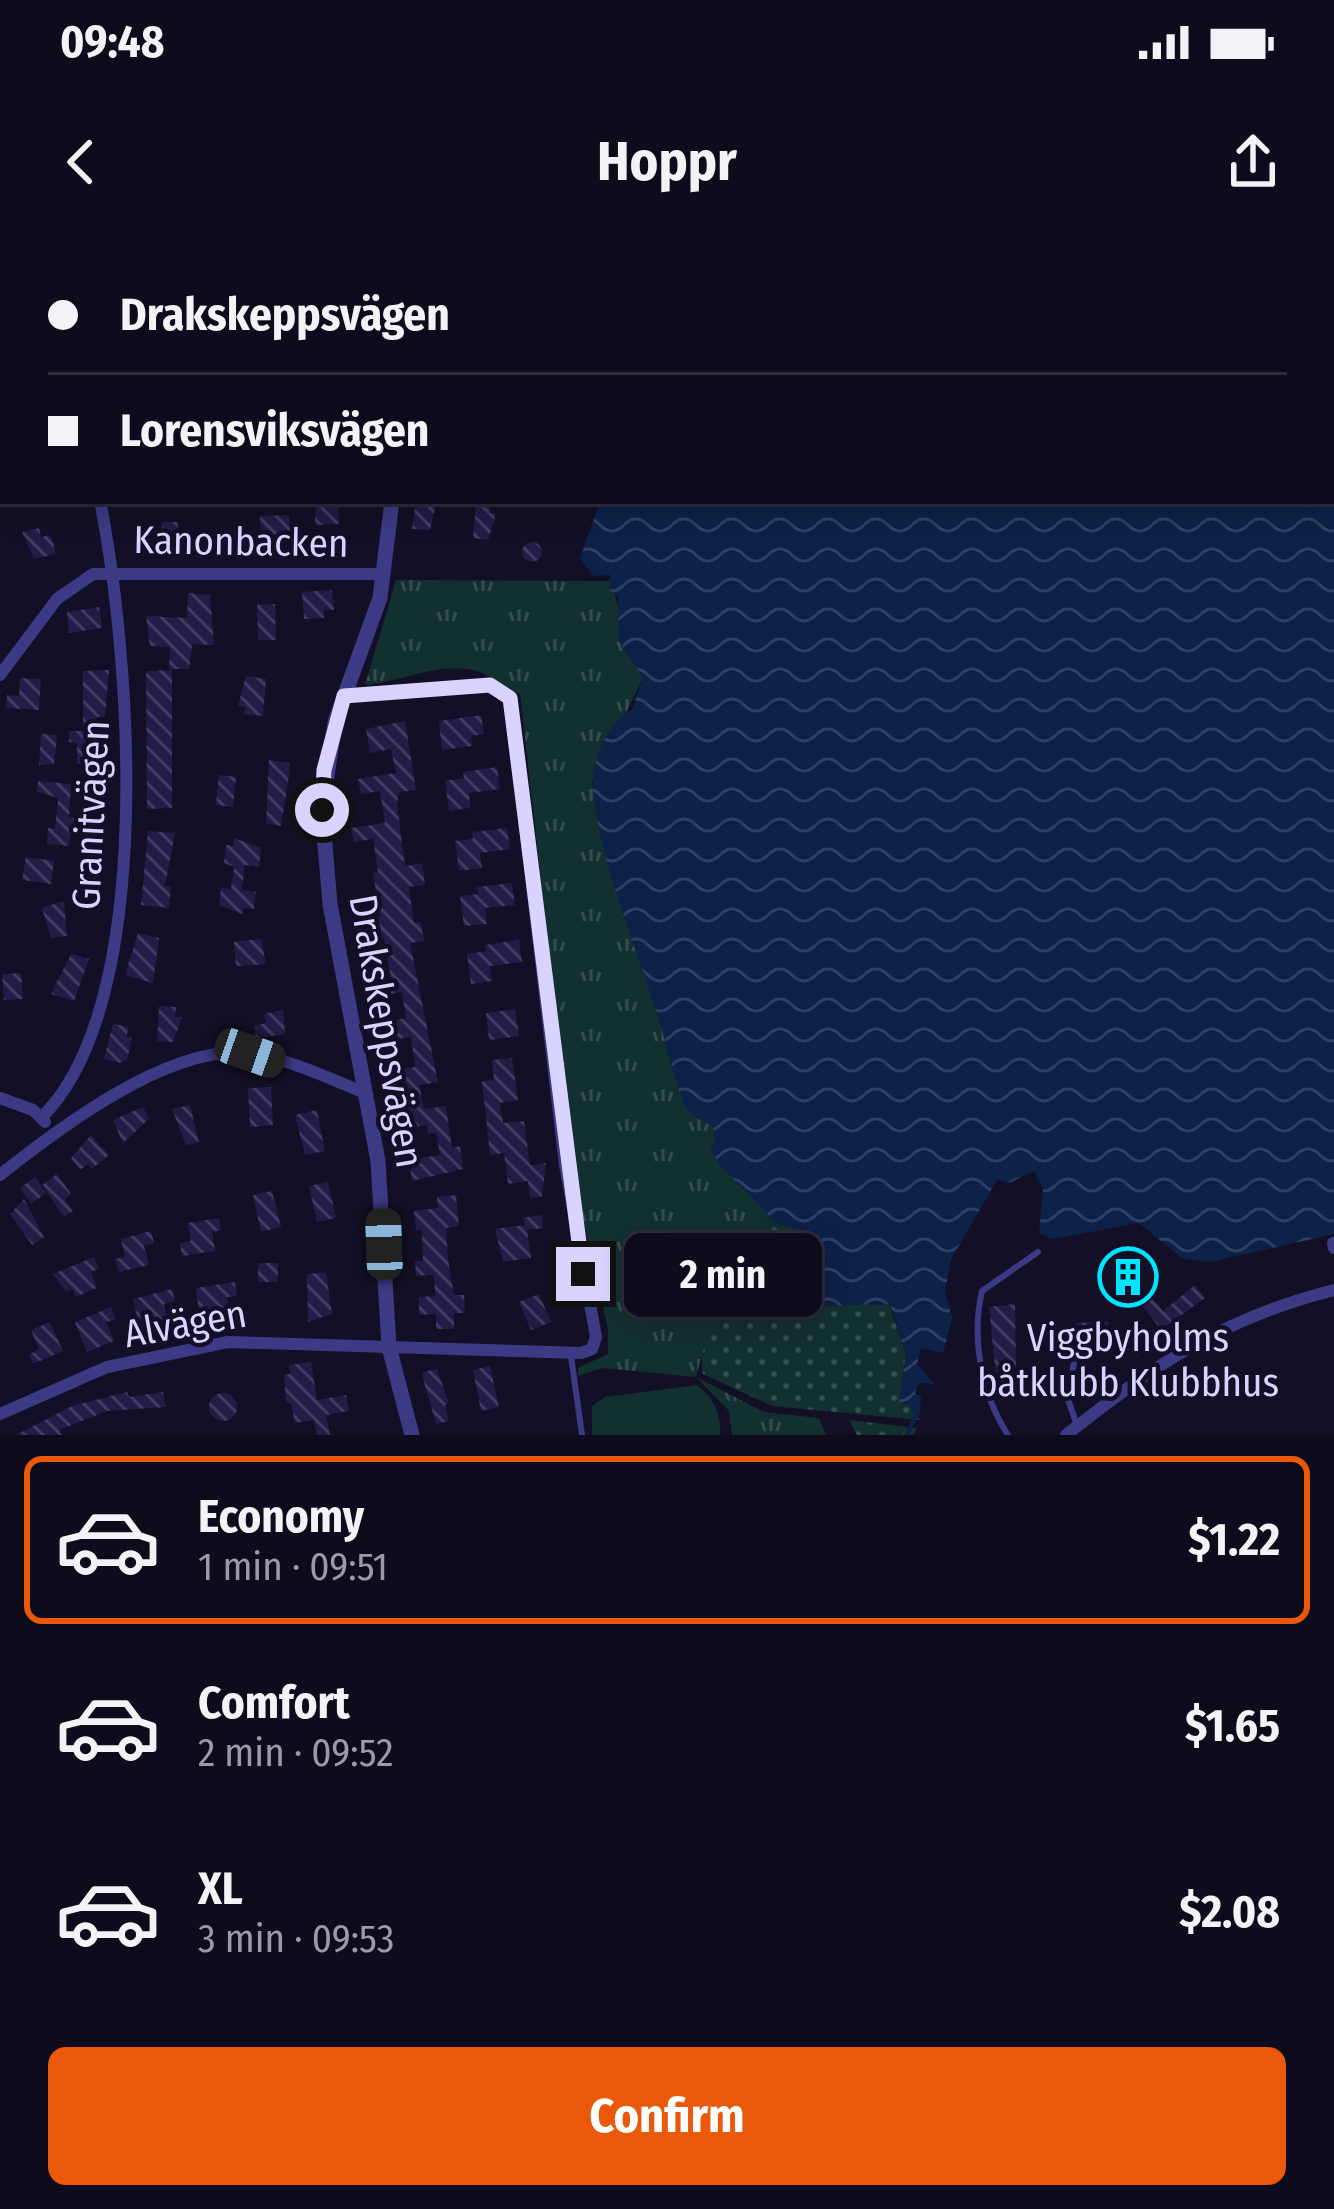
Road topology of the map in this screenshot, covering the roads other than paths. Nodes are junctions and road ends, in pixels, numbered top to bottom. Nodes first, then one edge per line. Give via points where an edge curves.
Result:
1 (101, 504) edge
2 (392, 504) edge
3 (112, 570) junction
4 (384, 574) junction
5 (0, 675) edge
6 (344, 696) junction
7 (364, 1093) junction
8 (0, 1098) edge
9 (42, 1117) junction
10 (52, 1134) junction
11 (0, 1175) edge
12 (1038, 1252) dead end
13 (1334, 1290) edge
14 (389, 1347) junction
15 (1076, 1350) dead end
16 (571, 1352) junction
17 (0, 1414) edge
18 (1071, 1430) edge
19 (412, 1435) edge
20 (582, 1435) edge
21 (1008, 1435) edge

1 - 3 street, Granitvägen
2 - 4 street, Drakskeppsvägen
3 - 4 street, Kanonbacken via 232,578
3 - 5 street, Kanonbacken via 57,599
3 - 9 street, Granitvägen via 126,703 121,897 83,1057
4 - 6 street, Drakskeppsvägen
6 - 7 street, Drakskeppsvägen via 324,770 322,833
6 - 16 street via 490,685 510,698 566,1165 596,1337 592,1348
7 - 10 street via 250,1053 215,1055 172,1067
7 - 14 street, Drakskeppsvägen via 383,1204
8 - 9 street
9 - 10 street
10 - 11 street
12 - 21 lane via 982,1291 975,1324 993,1412
13 - 18 street via 1229,1323
14 - 16 street, Alvägen
14 - 17 street, Alvägen via 267,1339 191,1347 107,1367
14 - 19 street, Drakskeppsvägen
15 - 18 lane
16 - 20 lane

